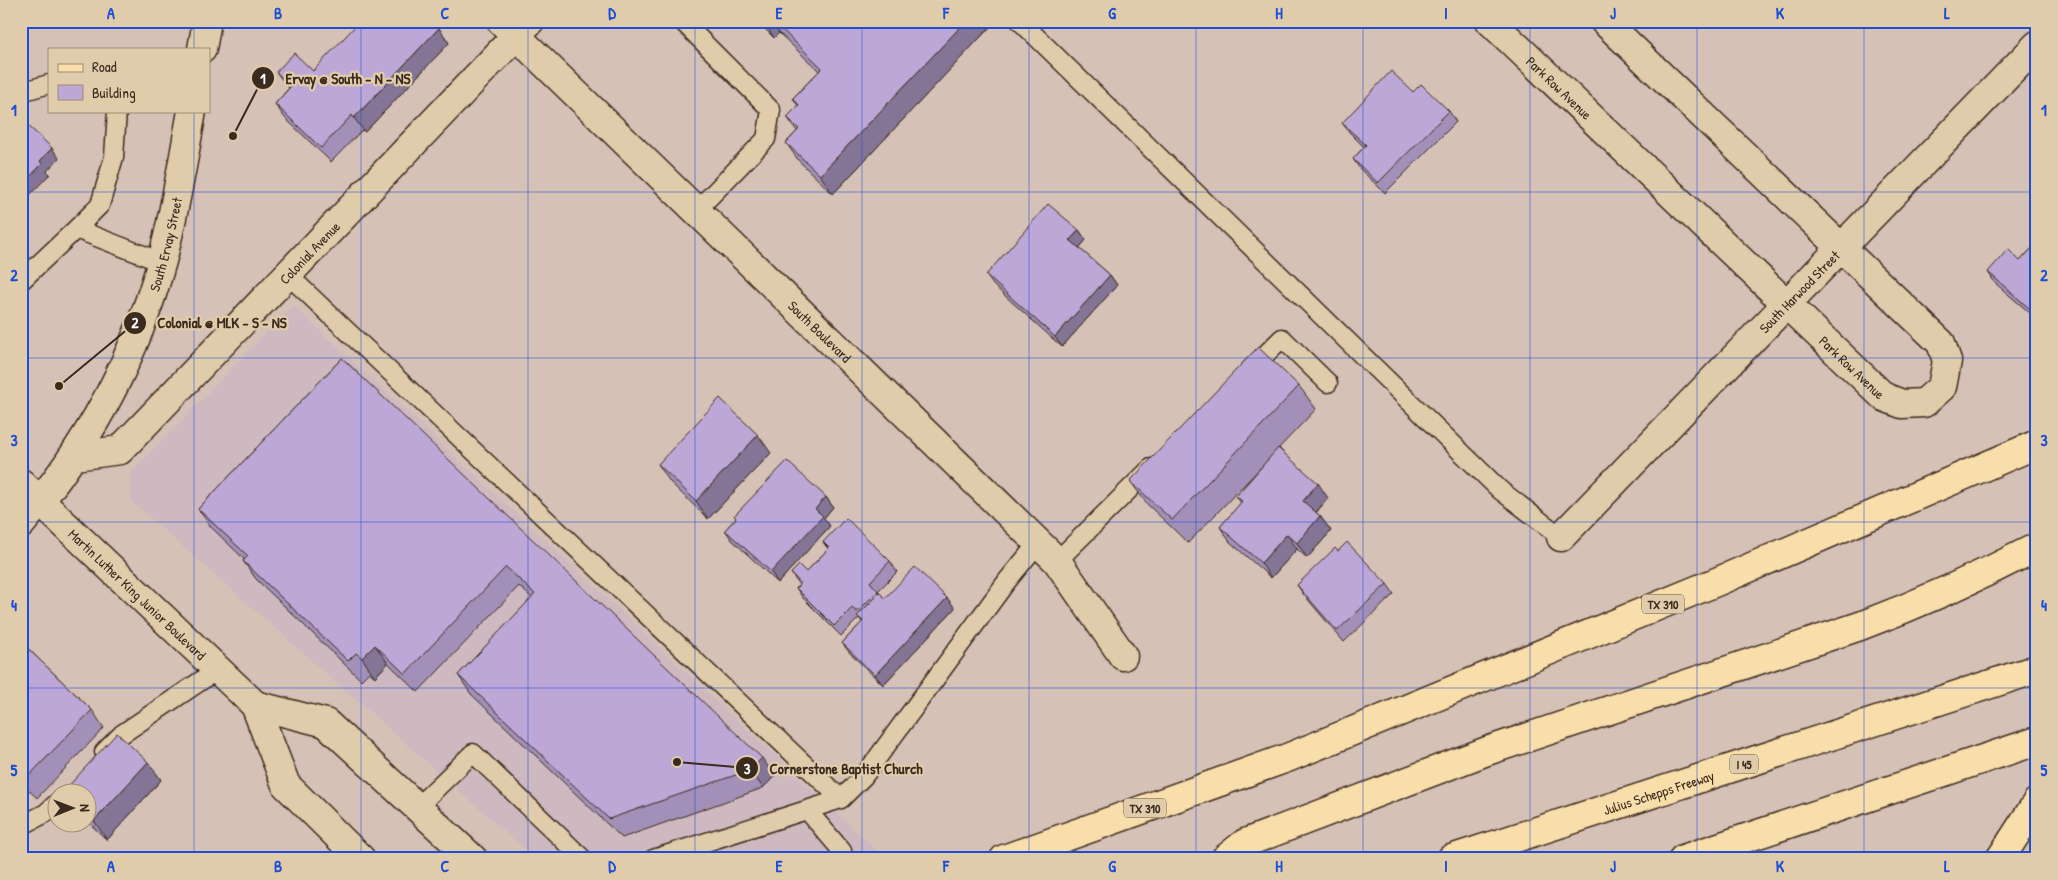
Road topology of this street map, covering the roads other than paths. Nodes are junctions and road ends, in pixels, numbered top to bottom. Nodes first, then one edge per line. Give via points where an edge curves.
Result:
1 (207, 21) edge
2 (682, 21) edge
3 (1020, 21) edge
4 (1490, 21) edge
5 (1604, 21) edge
6 (516, 26) edge
7 (2037, 45) edge
8 (202, 48) edge
9 (48, 84) edge
10 (21, 92) edge
11 (117, 112) edge
12 (192, 112) edge
13 (696, 211) junction
14 (76, 229) junction
15 (1842, 248) junction
16 (161, 262) junction
17 (287, 274) junction
18 (21, 281) edge
19 (1787, 302) junction
20 (1240, 380) edge
21 (1328, 383) dead end
22 (2037, 444) edge
23 (75, 456) junction
24 (1162, 457) edge
25 (31, 492) edge
26 (21, 524) edge
27 (1561, 537) joint
28 (1038, 543) junction
29 (2037, 547) edge
30 (1057, 562) junction
31 (1123, 656) dead end
32 (2037, 669) edge
33 (218, 670) junction
34 (255, 705) junction
35 (2037, 741) edge
36 (91, 767) edge
37 (841, 799) junction
38 (2037, 802) edge
39 (417, 807) junction
40 (807, 810) junction
41 (48, 811) edge
42 (21, 826) edge
43 (575, 856) edge
44 (361, 859) edge
45 (473, 859) edge
46 (653, 859) edge
47 (838, 859) edge
48 (1004, 859) edge
49 (1225, 859) edge
50 (1451, 859) edge
51 (1683, 859) edge
52 (2000, 859) edge

1 - 8 street
2 - 13 lane via 771,110 766,139
3 - 27 lane via 1500,490
4 - 19 street, Park Row Avenue
5 - 15 street, Park Row Avenue
6 - 13 street, South Boulevard
6 - 17 street, Colonial Avenue
7 - 15 street, South Harwood Street
9 - 10 lane
11 - 14 lane via 114,157 100,205
12 - 16 street, South Ervay Street
13 - 28 street, South Boulevard
14 - 16 lane
14 - 18 lane
15 - 19 street, South Harwood Street
15 - 19 street, Park Row Avenue via 1941,343 1947,361 1942,387 1924,403 1902,404 1884,397
16 - 23 street, South Ervay Street via 139,328 109,395
17 - 23 street, Colonial Avenue via 120,450
17 - 37 lane
19 - 27 street, South Harwood Street
20 - 21 lane via 1282,338
22 - 48 main road, TX 310 via 1722,580 1287,758
23 - 25 street, South Ervay Street
24 - 30 lane
25 - 26 street
25 - 33 street, Martin Luther King Junior Boulevard
28 - 30 street, South Boulevard
28 - 37 lane via 864,776
29 - 49 main road via 1915,605 1487,751 1245,843
30 - 31 street, South Boulevard
32 - 50 main road, Julius Schepps Freeway / I 45
33 - 34 street, Martin Luther King Junior Boulevard
33 - 36 lane via 122,734
34 - 39 street, Martin Luther King Junior Boulevard via 326,723
34 - 44 street, Martin Luther King Junior Boulevard via 286,785
35 - 51 main road
37 - 40 lane
38 - 52 main road
39 - 43 lane via 473,753
39 - 45 street, Martin Luther King Junior Boulevard
40 - 46 lane
40 - 47 lane via 842,852
41 - 42 lane

